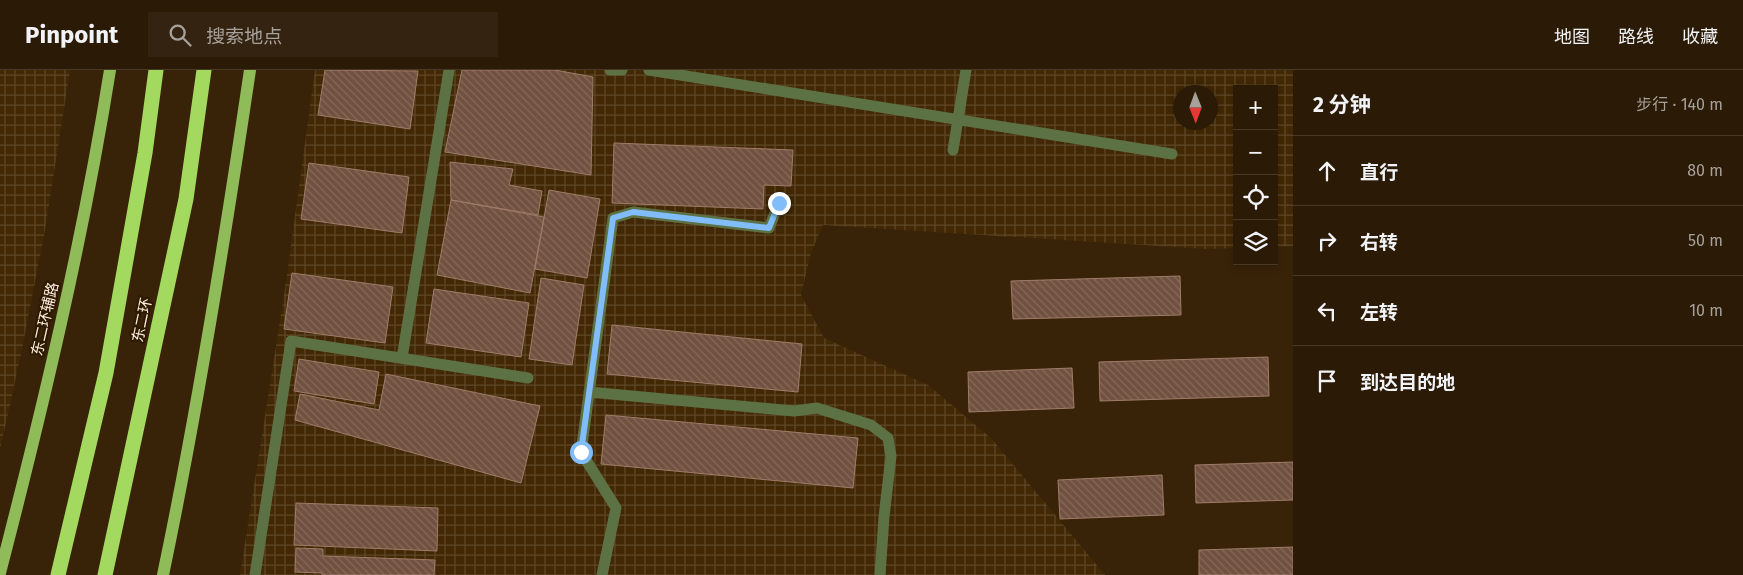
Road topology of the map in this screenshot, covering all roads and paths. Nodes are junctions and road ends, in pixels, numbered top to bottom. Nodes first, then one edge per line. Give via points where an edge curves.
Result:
1 (110, 70) edge
2 (156, 70) edge
3 (204, 70) edge
4 (250, 70) edge
5 (449, 70) edge
6 (610, 70) edge
7 (622, 70) edge
8 (649, 70) edge
9 (966, 70) edge
10 (958, 120) junction
11 (953, 150) dead end
12 (1172, 154) dead end
13 (779, 203) dead end
14 (402, 358) junction
15 (528, 378) dead end
16 (589, 392) junction
17 (0, 573) edge
18 (58, 575) edge
19 (105, 575) edge
20 (163, 575) edge
21 (255, 575) edge
22 (602, 575) edge
23 (880, 575) edge

1 - 17 main road, 东二环辅路 via 72,268 35,437
2 - 18 highway, 东二环 via 145,153 106,374
3 - 19 highway, 东二环 via 186,199
4 - 20 main road via 222,256
5 - 14 lane
6 - 7 lane
8 - 10 lane
9 - 10 lane
10 - 11 lane
10 - 12 lane
13 - 16 lane via 769,228 633,212 613,218
14 - 15 lane
14 - 21 lane via 291,340
16 - 22 lane via 581,452 616,508
16 - 23 lane via 794,411 817,408 871,425 888,438 892,456

